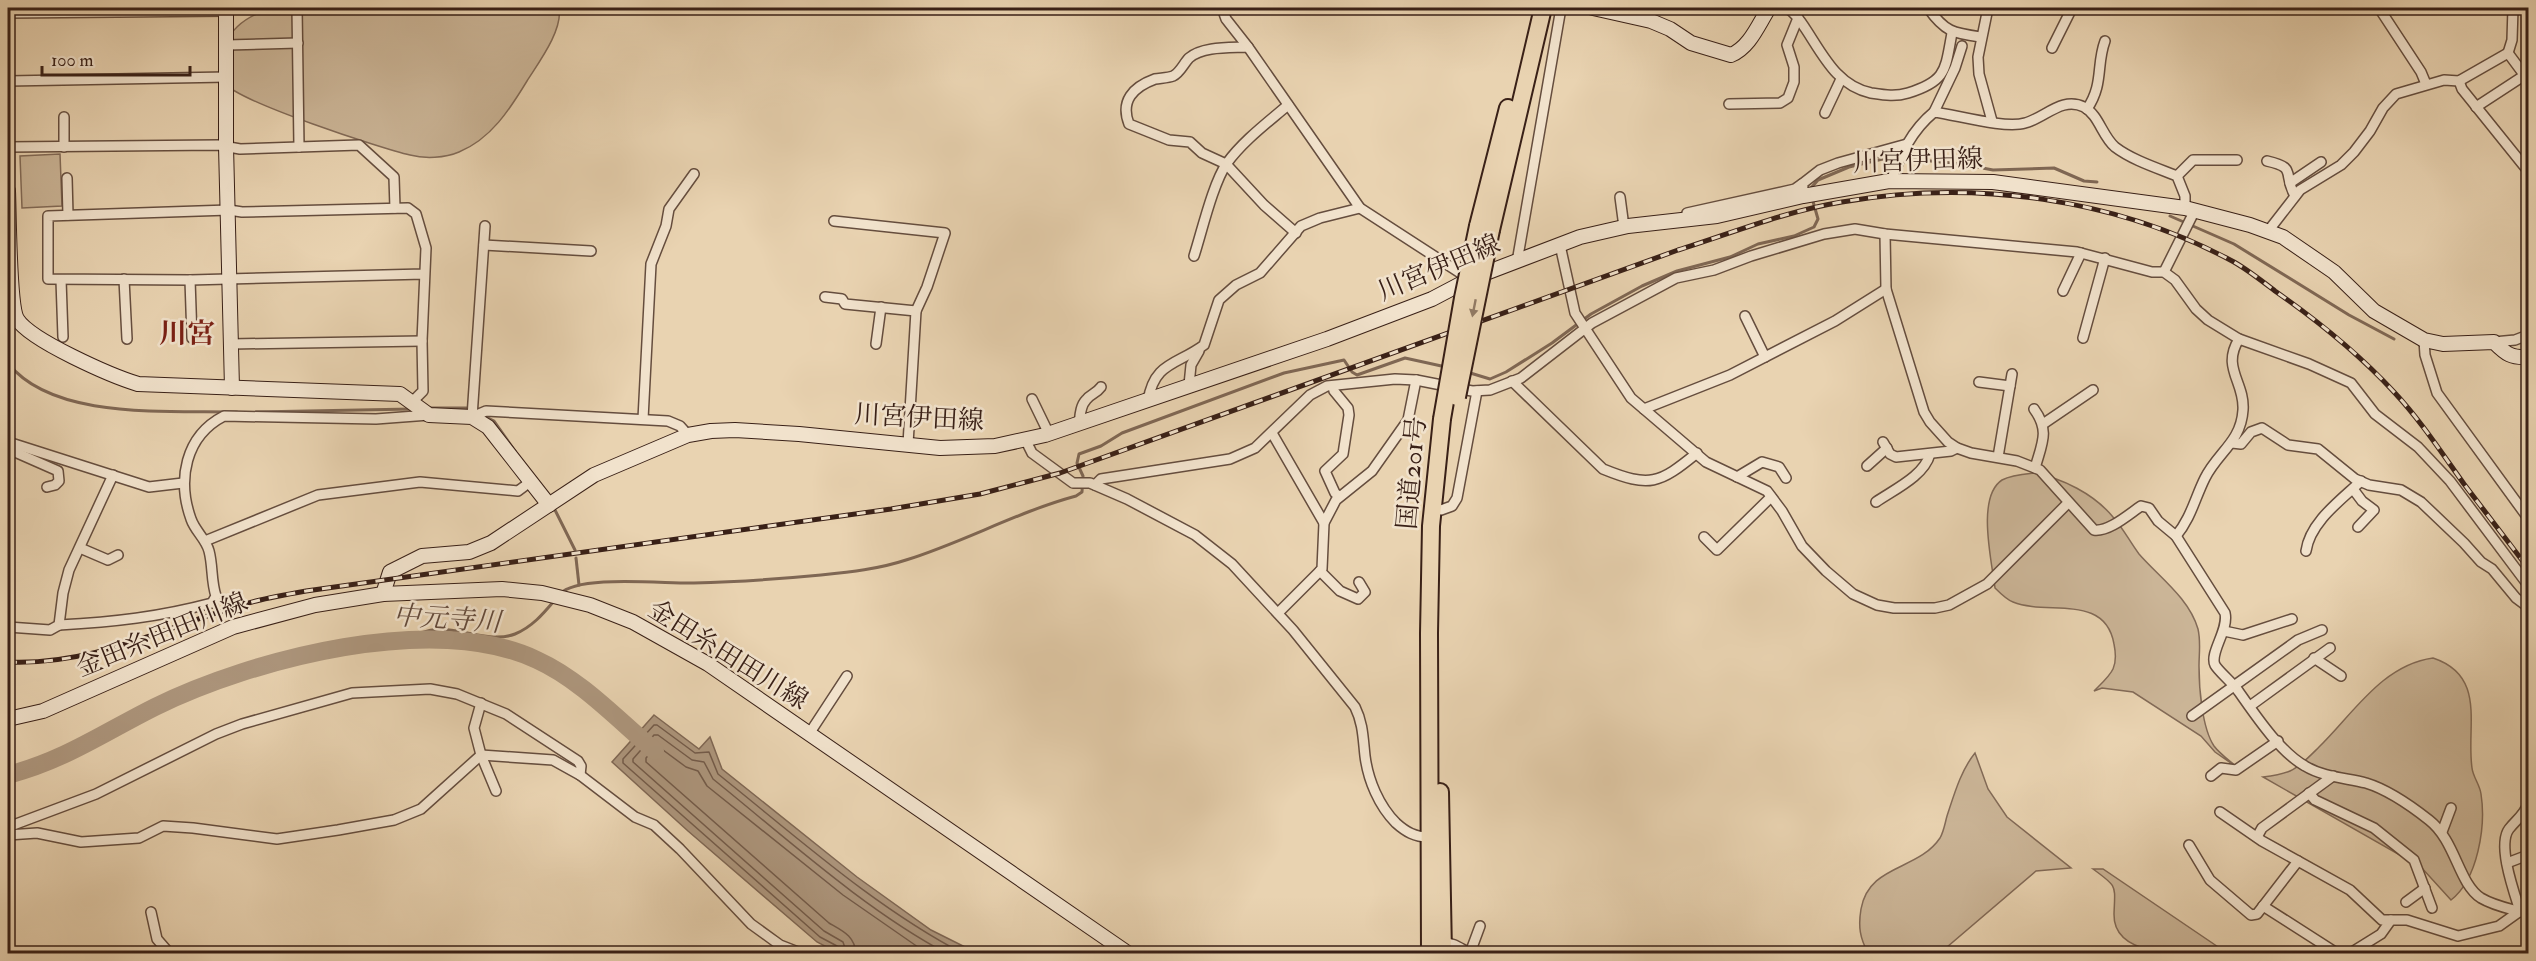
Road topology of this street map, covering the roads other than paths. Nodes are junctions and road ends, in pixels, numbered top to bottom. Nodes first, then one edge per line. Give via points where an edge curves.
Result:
1 (297, 8) edge
2 (1222, 8) edge
3 (1533, 8) edge
4 (1543, 8) edge
5 (1561, 8) edge
6 (1593, 8) edge
7 (1769, 8) edge
8 (1787, 8) edge
9 (1928, 8) edge
10 (1988, 8) edge
11 (2072, 8) edge
12 (2379, 8) edge
13 (2513, 8) edge
14 (226, 9) edge
15 (8, 13) edge
16 (1798, 18) junction
17 (1952, 33) junction
18 (1981, 37) junction
19 (2104, 41) dead end
20 (298, 43) junction
21 (227, 45) junction
22 (1962, 46) dead end
23 (1248, 47) junction
24 (2052, 48) dead end
25 (2508, 53) junction
26 (226, 77) junction
27 (2527, 78) edge
28 (1841, 79) junction
29 (8, 81) edge
30 (2459, 81) junction
31 (2426, 84) junction
32 (1729, 104) dead end
33 (1288, 105) junction
34 (2476, 107) junction
35 (2087, 109) junction
36 (1934, 112) junction
37 (1825, 113) dead end
38 (64, 117) dead end
39 (1992, 121) junction
40 (1907, 144) junction
41 (226, 146) junction
42 (8, 147) edge
43 (64, 147) junction
44 (298, 147) junction
45 (2238, 160) dead end
46 (2267, 161) dead end
47 (2321, 162) dead end
48 (1226, 164) junction
49 (2529, 171) edge
50 (694, 174) dead end
51 (2177, 177) junction
52 (67, 178) dead end
53 (1891, 181) junction
54 (2290, 183) junction
55 (1803, 190) junction
56 (8, 191) edge
57 (1620, 196) dead end
58 (2295, 196) junction
59 (8, 201) edge
60 (395, 208) junction
61 (1360, 208) junction
62 (2190, 209) junction
63 (229, 210) junction
64 (68, 215) junction
65 (834, 221) dead end
66 (485, 226) dead end
67 (1624, 227) junction
68 (1484, 228) junction
69 (2269, 230) junction
70 (1296, 233) junction
71 (1885, 234) junction
72 (484, 245) junction
73 (1560, 245) junction
74 (591, 251) dead end
75 (2081, 253) junction
76 (1194, 256) dead end
77 (2105, 258) junction
78 (1517, 262) junction
79 (2164, 272) junction
80 (424, 274) junction
81 (124, 279) junction
82 (229, 279) junction
83 (1470, 279) junction
84 (61, 280) junction
85 (190, 280) junction
86 (1886, 289) junction
87 (2062, 291) dead end
88 (825, 297) dead end
89 (881, 307) junction
90 (916, 311) junction
91 (1745, 316) dead end
92 (1584, 328) junction
93 (2529, 335) edge
94 (63, 337) dead end
95 (192, 338) dead end
96 (2083, 338) dead end
97 (127, 339) dead end
98 (2239, 339) junction
99 (2424, 340) junction
100 (422, 341) junction
101 (2494, 342) junction
102 (231, 344) junction
103 (876, 344) dead end
104 (1200, 348) junction
105 (1765, 357) junction
106 (2529, 357) edge
107 (2012, 374) dead end
108 (1416, 381) junction
109 (1512, 381) junction
110 (1979, 382) dead end
111 (1189, 385) junction
112 (1333, 386) junction
113 (2010, 386) junction
114 (1101, 387) dead end
115 (232, 388) junction
116 (2093, 390) dead end
117 (1477, 391) junction
118 (1032, 399) dead end
119 (1148, 401) junction
120 (412, 402) junction
121 (2034, 408) dead end
122 (1644, 409) junction
123 (429, 415) junction
124 (472, 417) junction
125 (643, 419) junction
126 (1446, 421) junction
127 (1078, 424) junction
128 (2043, 424) junction
129 (1272, 433) junction
130 (1049, 434) junction
131 (688, 435) junction
132 (1025, 439) junction
133 (8, 442) edge
134 (2232, 443) junction
135 (908, 444) junction
136 (1957, 448) junction
137 (8, 449) edge
138 (1697, 453) junction
139 (1930, 454) junction
140 (1998, 458) junction
141 (1867, 466) dead end
142 (2035, 468) junction
143 (113, 475) junction
144 (1737, 477) junction
145 (1786, 478) dead end
146 (2361, 481) junction
147 (530, 482) junction
148 (183, 483) junction
149 (1092, 484) junction
150 (47, 487) dead end
151 (2353, 489) junction
152 (1339, 496) junction
153 (1771, 497) junction
154 (2529, 500) edge
155 (1876, 502) dead end
156 (2068, 503) junction
157 (549, 505) junction
158 (2521, 508) junction
159 (1441, 510) junction
160 (2529, 518) edge
161 (1324, 523) junction
162 (2358, 528) dead end
163 (2176, 536) junction
164 (1704, 537) dead end
165 (205, 541) junction
166 (80, 548) junction
167 (2306, 551) dead end
168 (118, 555) dead end
169 (1320, 571) junction
170 (1359, 582) dead end
171 (2529, 585) edge
172 (383, 594) junction
173 (2529, 607) edge
174 (1278, 613) junction
175 (2292, 619) dead end
176 (59, 625) junction
177 (8, 627) edge
178 (2322, 630) dead end
179 (2224, 631) junction
180 (2330, 648) dead end
181 (2314, 658) junction
182 (847, 676) dead end
183 (2341, 676) dead end
184 (2234, 684) junction
185 (480, 703) junction
186 (2250, 706) junction
187 (2192, 716) dead end
188 (8, 719) edge
189 (809, 734) junction
190 (2278, 741) junction
191 (481, 755) junction
192 (580, 775) junction
193 (2211, 776) dead end
194 (2333, 776) junction
195 (496, 791) dead end
196 (2309, 794) junction
197 (2529, 804) edge
198 (2451, 808) dead end
199 (2220, 812) dead end
200 (8, 827) edge
201 (2442, 832) junction
202 (8, 835) edge
203 (1428, 837) junction
204 (2257, 837) junction
205 (2188, 845) dead end
206 (2529, 855) edge
207 (2298, 861) junction
208 (2507, 863) junction
209 (2425, 888) junction
210 (2406, 902) dead end
211 (2263, 906) junction
212 (2432, 908) dead end
213 (151, 912) dead end
214 (2524, 912) edge
215 (2391, 920) junction
216 (1480, 926) dead end
217 (1439, 950) edge
218 (2529, 950) edge
219 (1471, 953) edge
220 (170, 954) edge
221 (803, 954) edge
222 (1129, 954) edge
223 (2526, 954) edge

1 - 20 street
2 - 23 street
3 - 68 highway, 国道201号
4 - 68 highway, 国道201号
5 - 78 street
6 - 7 main road via 1651,21 1691,43 1731,55 1741,51
8 - 16 street
9 - 17 street
10 - 18 street
11 - 24 street
12 - 31 street
13 - 25 street
14 - 15 street
14 - 21 main road
16 - 28 street
16 - 32 street via 1787,45 1794,74 1788,98 1780,103
17 - 18 street
17 - 28 street via 1945,68 1925,88 1887,96 1860,90
18 - 39 street via 1979,74
19 - 35 street via 2098,84
20 - 21 street
20 - 44 street
21 - 26 main road
22 - 36 street
23 - 33 street
23 - 48 street via 1201,51 1174,75 1134,89 1125,104 1129,124 1169,140 1190,142 1202,153
25 - 27 street
25 - 30 street
26 - 29 street
26 - 41 main road
27 - 34 street
28 - 37 street
30 - 31 street
30 - 34 street
31 - 58 street via 2396,94 2342,165
33 - 48 street
33 - 61 street
34 - 49 street
35 - 39 street via 2071,104 2059,106 2017,125
35 - 51 street via 2113,146
36 - 39 street
36 - 40 street via 1919,125
38 - 43 street
40 - 53 street
40 - 55 street via 1820,170
41 - 43 street
41 - 44 street
41 - 63 main road
42 - 43 street
44 - 60 street via 359,145 394,177
45 - 51 street via 2193,160
46 - 54 street via 2285,165
47 - 54 street
48 - 70 street
48 - 76 street
50 - 125 street via 669,209 651,264
51 - 62 street
52 - 64 street
53 - 55 main road, 川宮伊田線
53 - 62 main road, 川宮伊田線 via 1993,182
54 - 58 street
55 - 67 main road, 川宮伊田線 via 1728,214
56 - 59 main road
57 - 67 street
58 - 69 street
59 - 115 main road via 16,318 33,335 138,384
60 - 63 street
60 - 80 street via 408,208 416,214 426,248
61 - 70 street via 1320,218 1301,226
61 - 83 street
62 - 69 main road, 川宮伊田線
62 - 79 street
63 - 64 street
63 - 82 main road
64 - 84 street via 48,216 48,279
65 - 90 street via 945,233
66 - 72 street
67 - 73 main road, 川宮伊田線
68 - 126 highway, 国道201号, bridge
69 - 99 main road, 川宮伊田線 via 2334,272 2374,311
70 - 104 street via 1260,273 1236,285 1220,300
71 - 75 street
71 - 86 street
71 - 92 street via 1855,229 1824,234 1714,270 1676,278
72 - 74 street
72 - 124 street
73 - 78 main road, 川宮伊田線
73 - 92 street via 1575,313
75 - 77 street
75 - 87 street
77 - 79 street
77 - 96 street
78 - 83 main road, 川宮伊田線
79 - 98 street via 2208,320
80 - 82 street
80 - 100 street
81 - 84 street
81 - 85 street
81 - 97 street
82 - 85 street
82 - 102 main road
83 - 111 main road, 川宮伊田線 via 1432,299 1327,339
84 - 94 street
85 - 95 street
86 - 105 street
86 - 136 street via 1924,412 1938,433
88 - 89 street via 842,298 845,304
89 - 90 street
89 - 103 street
90 - 135 street
91 - 105 street
92 - 109 street
92 - 122 street via 1631,398
93 - 101 street
98 - 134 street via 2231,357 2243,413
98 - 171 street via 2351,383 2375,414 2418,447 2450,481
99 - 101 main road, 川宮伊田線 via 2443,345
99 - 158 street via 2437,393
100 - 102 street
100 - 120 street via 423,391
101 - 106 main road via 2513,357
102 - 115 main road
104 - 111 street via 1191,365
104 - 119 street via 1161,370 1150,386
105 - 122 street
107 - 113 street
108 - 112 street via 1395,379
108 - 117 street
108 - 152 street via 1408,420 1372,471
109 - 117 street
109 - 138 street via 1603,469 1653,481 1665,478
110 - 113 street
111 - 119 main road, 川宮伊田線
112 - 129 street via 1310,395
112 - 152 street via 1349,415 1343,454 1325,471
113 - 140 street
114 - 127 street via 1083,403
115 - 120 main road via 400,394
116 - 128 street
117 - 159 street via 1457,498 1452,506
118 - 130 street
119 - 127 main road, 川宮伊田線
120 - 123 main road
121 - 128 street
122 - 138 street
123 - 124 main road
123 - 148 street via 376,419 224,416 213,422 192,446
124 - 125 street via 486,411
124 - 147 main road via 488,427
125 - 131 street via 668,421
126 - 159 highway, 国道201号
126 - 203 highway, 国道201号 via 1431,526
127 - 130 main road, 川宮伊田線
128 - 142 street
129 - 149 street via 1255,448 1230,459 1101,479
129 - 161 street
130 - 132 main road, 川宮伊田線
131 - 135 main road, 川宮伊田線 via 735,430
131 - 157 main road, 川宮伊田線 via 594,475
132 - 135 main road, 川宮伊田線 via 974,447
132 - 149 street via 1032,453 1075,483
133 - 143 street
134 - 146 street via 2241,444 2251,432 2262,428 2288,444 2318,449
134 - 163 street via 2210,470 2190,518
136 - 139 street
136 - 140 street
137 - 150 street via 58,471 59,481
138 - 144 street via 1721,471
139 - 141 street via 1896,457 1885,445
139 - 155 street via 1914,476
140 - 142 street
142 - 156 street
143 - 148 street via 149,487
143 - 166 street
144 - 145 street via 1762,462 1779,467
144 - 153 street
146 - 151 street
146 - 173 street via 2402,490 2421,502
147 - 157 main road
147 - 165 street via 518,491 420,482 318,495
148 - 165 street via 190,519
149 - 174 street via 1195,536 1232,564
151 - 162 street via 2374,510
151 - 167 street via 2326,513 2307,540
152 - 161 street
153 - 156 street via 1802,546 1853,594 1877,605 1918,609 1949,605 1987,584
153 - 164 street via 1717,550
154 - 158 street
156 - 163 street via 2094,530 2100,531 2141,506 2149,508
157 - 172 main road, 川宮伊田線 via 491,543 469,552 422,556 390,572
158 - 160 street
159 - 217 highway, 国道201号
161 - 169 street
163 - 179 street via 2225,613
165 - 176 street via 216,597 212,603 129,621
166 - 168 street via 108,560
166 - 176 street via 69,570
169 - 170 street via 1340,591 1358,599 1365,592
169 - 174 street
172 - 188 main road, 金田糸田田川線 via 315,605 233,627 43,711
172 - 189 main road, 金田糸田田川線 via 502,589 542,593 590,605 633,622 708,664
174 - 203 street via 1355,707 1363,722 1370,778 1386,814 1416,837
175 - 179 street via 2243,635
176 - 177 street via 50,630
178 - 184 street via 2298,640
179 - 184 street via 2215,666
180 - 181 street
181 - 183 street
181 - 186 street
182 - 189 street
184 - 186 street
184 - 187 street
185 - 191 street via 474,728
185 - 192 street via 506,714 578,761
185 - 200 street via 430,689 352,693 242,724 96,794
186 - 190 street
189 - 222 main road, 金田糸田田川線
190 - 193 street via 2236,770 2221,768
190 - 194 street via 2304,766
191 - 192 street via 554,760
191 - 195 street
191 - 202 street via 421,810 394,820 338,830 277,839 163,826 138,838 81,842 37,833
192 - 221 street via 635,817 654,825 751,924 780,945
194 - 196 street
194 - 201 street via 2386,791
196 - 204 street via 2262,828
196 - 209 street via 2383,833 2414,860
197 - 208 street via 2505,837
198 - 201 street
199 - 204 street
201 - 214 street via 2470,886 2480,897
203 - 217 highway, 国道201号
204 - 207 street
205 - 211 street via 2210,880 2251,915
206 - 208 street
207 - 211 street
207 - 215 street via 2350,890 2382,920
208 - 214 street
209 - 210 street
209 - 212 street
211 - 215 street via 2335,952 2352,952 2381,934
213 - 220 street via 157,939
214 - 215 street via 2499,926 2458,936 2407,920
216 - 219 street
217 - 219 street via 1451,942
218 - 223 main road

